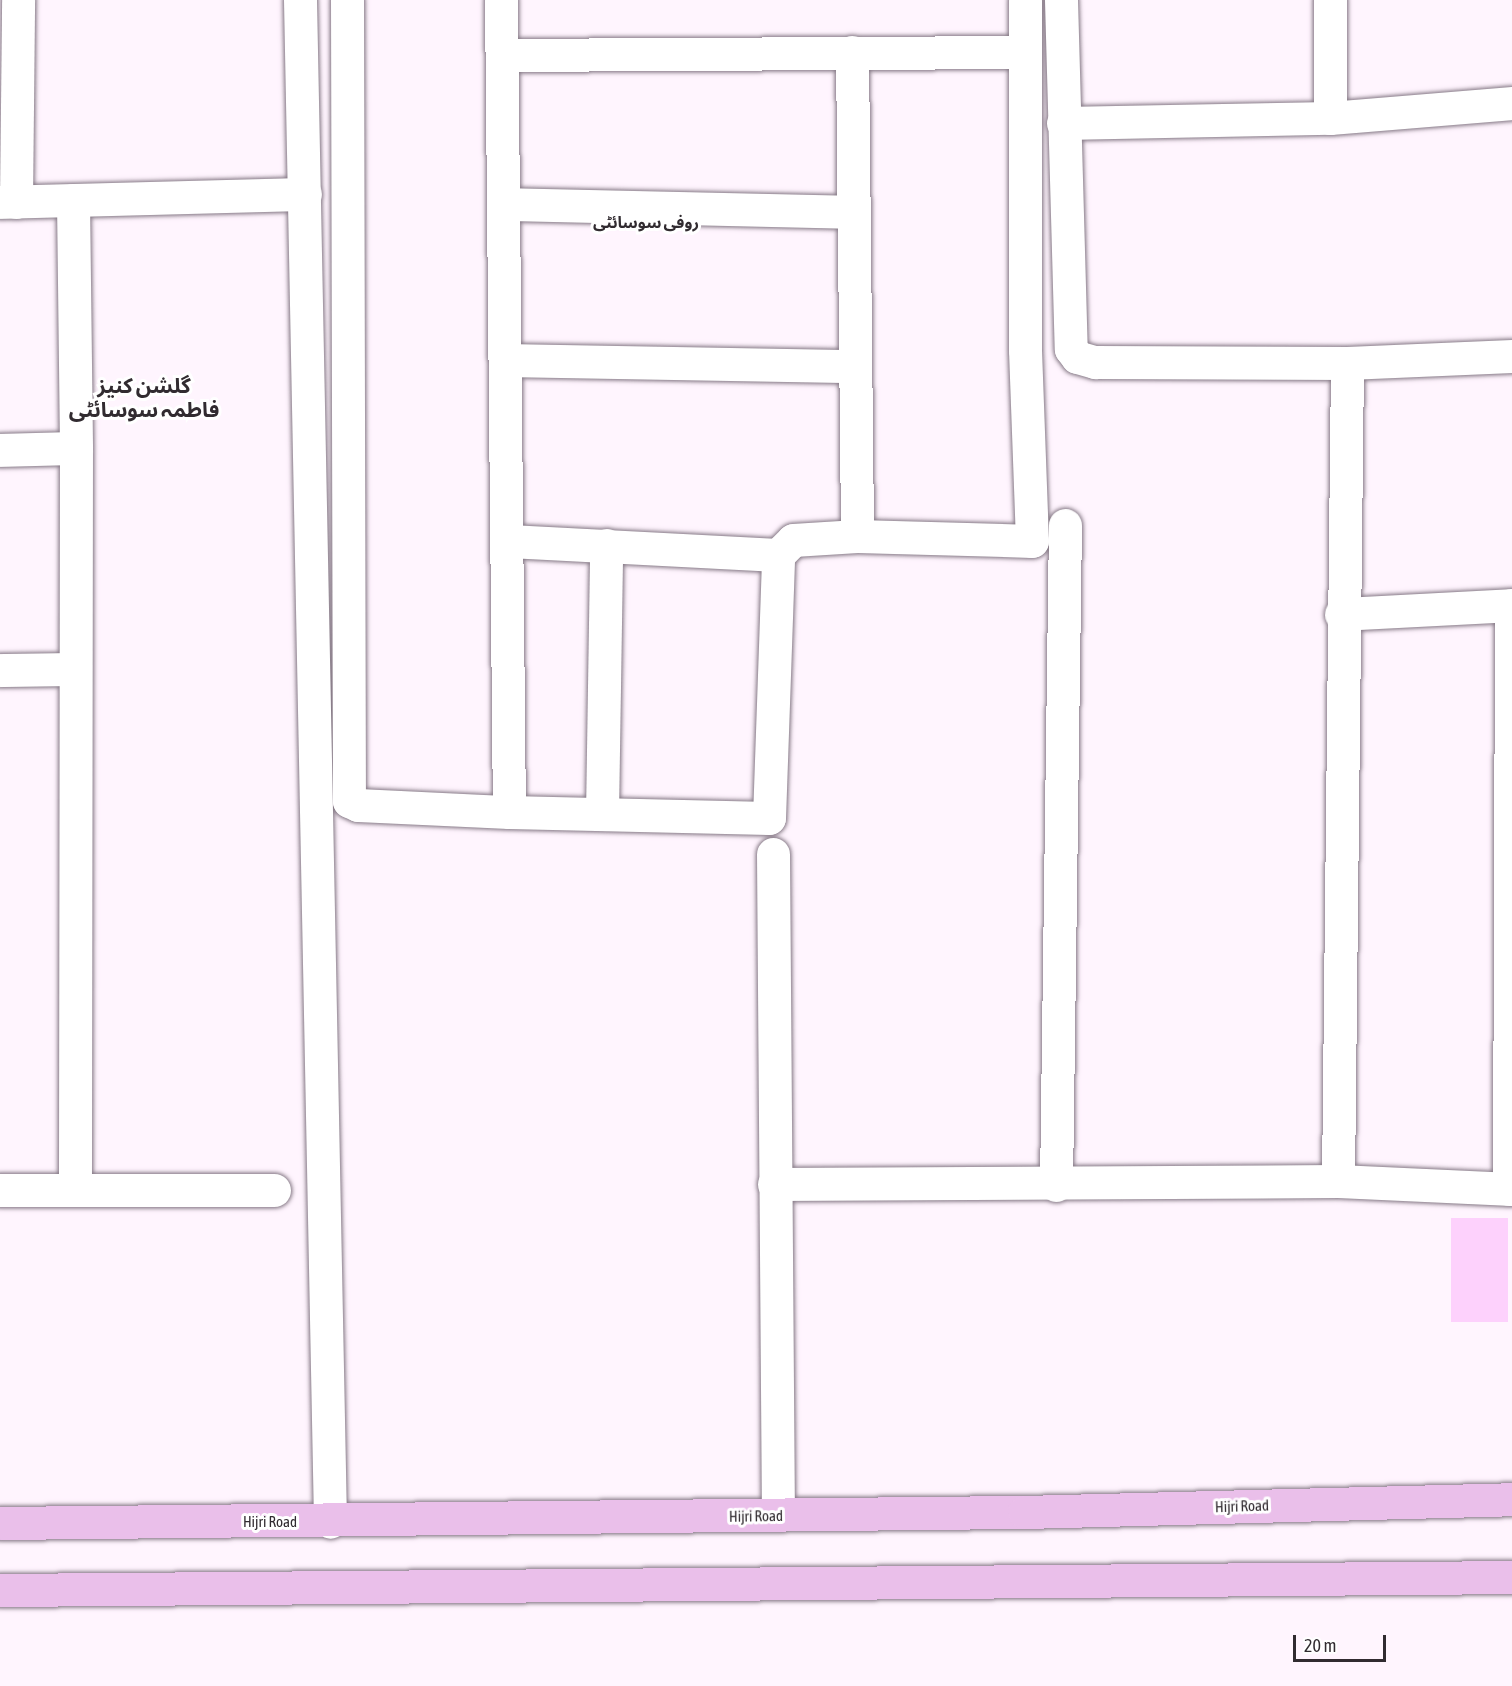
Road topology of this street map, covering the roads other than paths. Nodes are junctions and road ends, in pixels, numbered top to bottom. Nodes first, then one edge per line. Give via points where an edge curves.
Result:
1 (18, 0) edge
2 (300, 0) edge
3 (347, 0) edge
4 (501, 0) edge
5 (1025, 0) edge
6 (1061, 0) edge
7 (1330, 0) edge
8 (852, 52) junction
9 (1024, 52) junction
10 (502, 55) junction
11 (1512, 104) edge
12 (1330, 118) junction
13 (1063, 123) junction
14 (305, 194) junction
15 (73, 200) junction
16 (8, 202) edge
17 (504, 204) junction
18 (853, 212) junction
19 (1512, 356) edge
20 (506, 360) junction
21 (1347, 363) junction
22 (855, 366) junction
23 (76, 448) junction
24 (0, 450) edge
25 (1065, 525) dead end
26 (857, 536) junction
27 (509, 541) junction
28 (606, 545) junction
29 (778, 555) junction
30 (1511, 605) edge
31 (1341, 614) junction
32 (73, 669) junction
33 (0, 670) edge
34 (509, 812) junction
35 (602, 814) junction
36 (773, 854) dead end
37 (1338, 1181) junction
38 (774, 1184) junction
39 (1056, 1185) junction
40 (75, 1189) junction
41 (1510, 1189) edge
42 (0, 1190) edge
43 (274, 1190) dead end
44 (1512, 1499) edge
45 (778, 1515) junction
46 (330, 1522) junction
47 (0, 1524) edge
48 (1512, 1576) edge
49 (0, 1590) edge

1 - 16 street
2 - 14 street
3 - 34 street via 349,801 358,805
4 - 10 street
5 - 9 street
6 - 13 street
7 - 12 street
8 - 9 street
8 - 10 street
8 - 18 street
9 - 26 street via 1025,350 1032,541
10 - 17 street
11 - 12 street
12 - 13 street
13 - 21 street via 1071,349 1077,357 1095,362
14 - 15 street
14 - 46 street
15 - 16 street
15 - 23 street
17 - 18 street
17 - 20 street
18 - 22 street
19 - 21 street
20 - 22 street
20 - 27 street
21 - 31 street
22 - 26 street
23 - 24 street
23 - 32 street
25 - 39 street
26 - 29 street via 794,540
27 - 28 street
27 - 34 street
28 - 29 street
28 - 35 street
29 - 35 street via 769,818
30 - 31 street
30 - 41 street
31 - 37 street
32 - 33 street
32 - 40 street
34 - 35 street
36 - 38 street
37 - 39 street
37 - 41 street
38 - 39 street
38 - 45 street
40 - 42 street
40 - 43 street
44 - 45 main road, Hijri Road
45 - 46 main road, Hijri Road
46 - 47 main road, Hijri Road
48 - 49 main road

